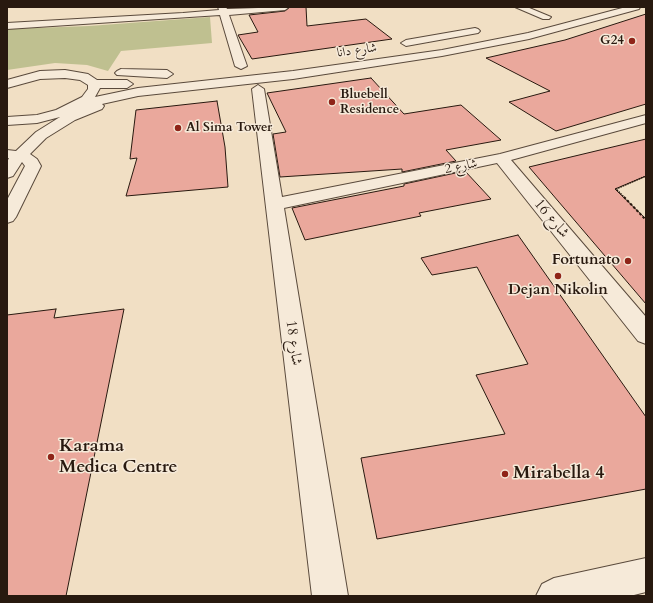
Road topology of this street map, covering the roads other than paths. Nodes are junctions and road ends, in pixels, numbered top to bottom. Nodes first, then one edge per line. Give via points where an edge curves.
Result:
1 (285, 7) edge
2 (519, 7) edge
3 (608, 7) edge
4 (632, 8) edge
5 (224, 10) edge
6 (646, 12) edge
7 (559, 14) dead end
8 (546, 17) junction
9 (622, 20) junction
10 (527, 21) dead end
11 (7, 26) edge
12 (485, 29) dead end
13 (395, 45) dead end
14 (241, 66) dead end
15 (180, 72) dead end
16 (121, 73) dead end
17 (167, 74) junction
18 (147, 83) junction
19 (7, 84) edge
20 (94, 84) junction
21 (255, 84) junction
22 (78, 105) junction
23 (50, 116) junction
24 (646, 119) edge
25 (7, 122) edge
26 (628, 125) junction
27 (646, 133) edge
28 (12, 156) edge
29 (501, 158) junction
30 (7, 173) edge
31 (274, 204) junction
32 (7, 217) edge
33 (646, 334) edge
34 (646, 574) edge
35 (330, 596) edge
36 (554, 596) edge

1 - 5 street
2 - 8 street
3 - 18 street, شارع دانا via 517,30 423,48 287,68
4 - 9 street
4 - 21 street, شارع دانا via 488,45
5 - 11 street
5 - 14 street
6 - 9 street
7 - 8 street
8 - 10 street
9 - 21 street via 559,38 463,58 368,74
12 - 13 street
15 - 17 street
16 - 17 street
17 - 18 street
18 - 20 street, شارع دانا
19 - 20 street via 40,75 65,74 84,77
20 - 22 street via 92,94
21 - 22 street, شارع دانا via 138,92
21 - 28 street via 156,93 103,104 70,117 41,134
21 - 31 street, شارع 18
22 - 23 street
23 - 25 street
23 - 28 street via 34,129
24 - 26 street, شارع 2
26 - 27 street
26 - 29 street, شارع 2
28 - 30 street
28 - 32 street via 32,162 32,166
29 - 31 street, شارع 2
29 - 33 street, شارع 16
31 - 35 street, شارع 18
34 - 36 street

